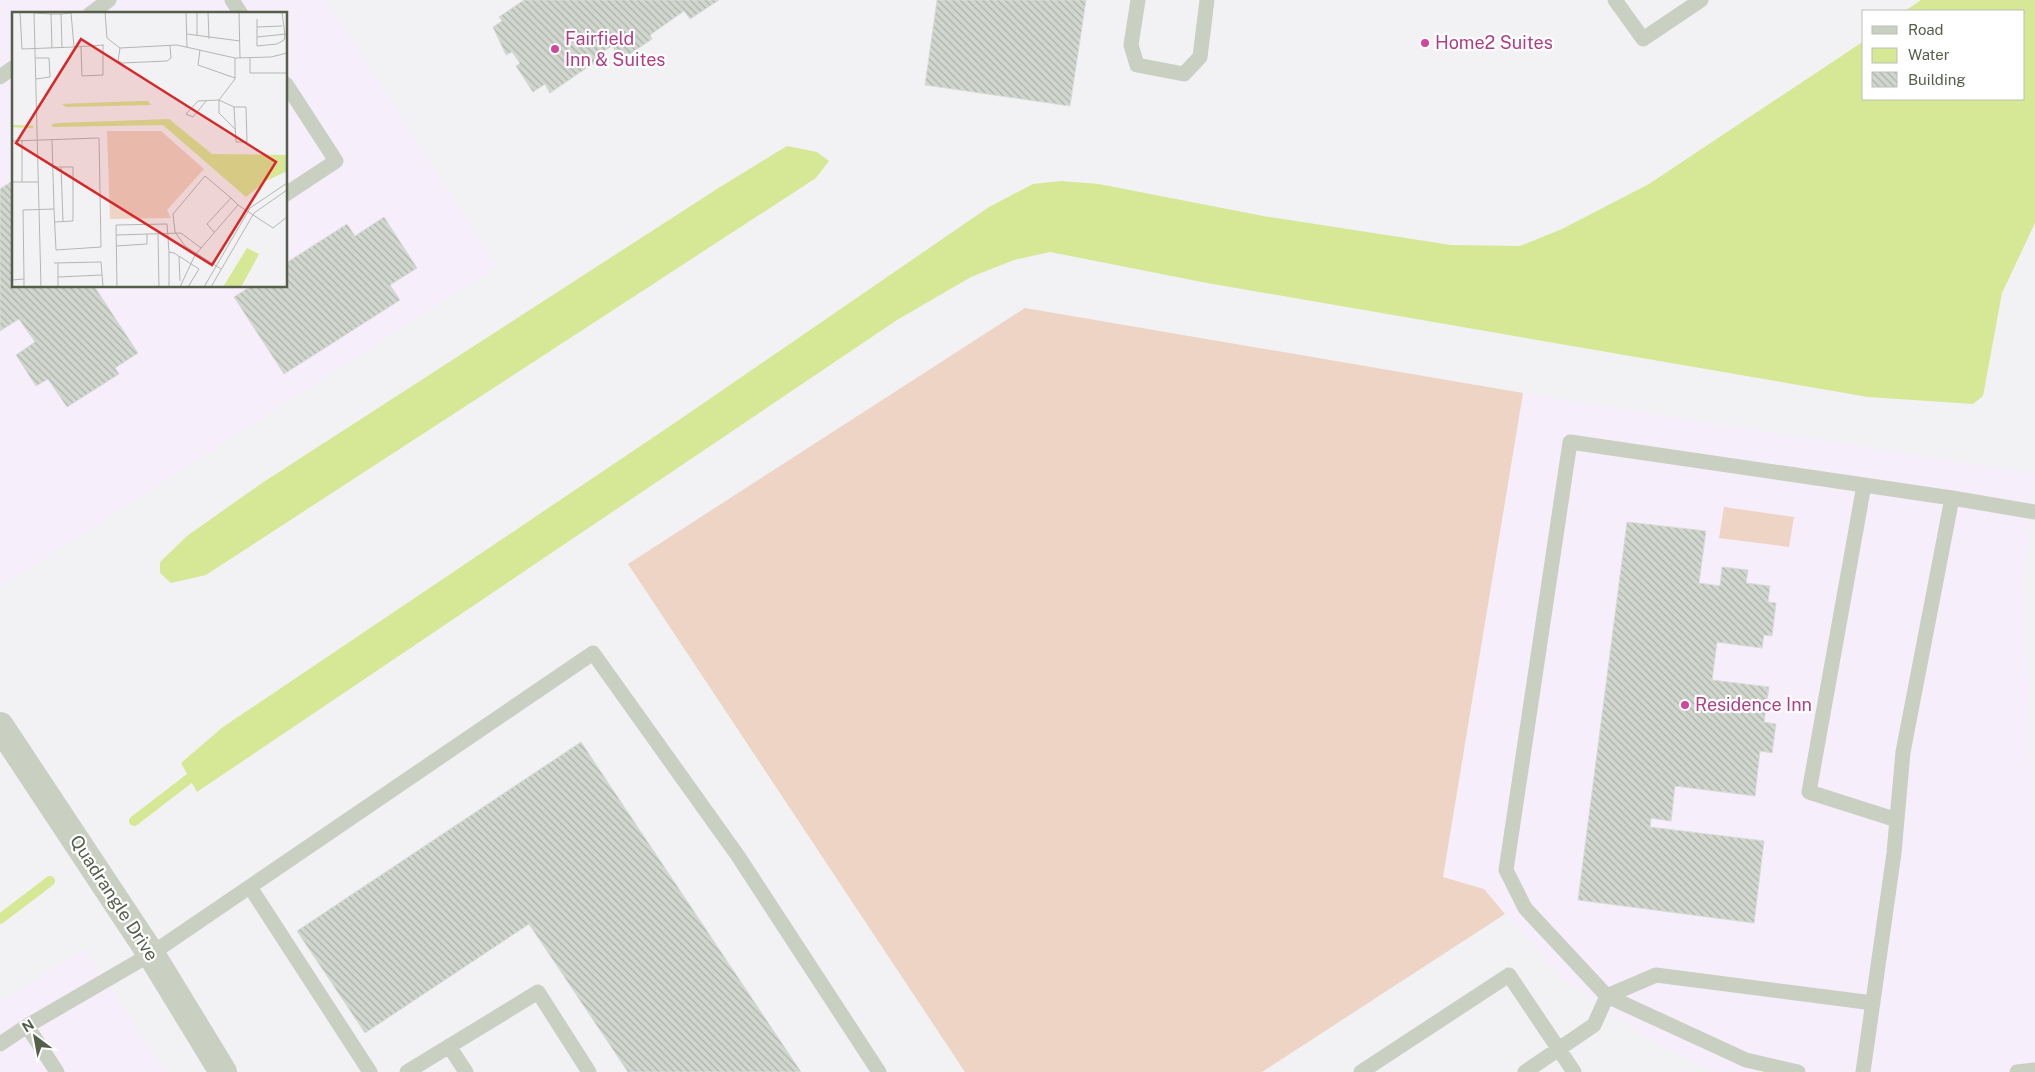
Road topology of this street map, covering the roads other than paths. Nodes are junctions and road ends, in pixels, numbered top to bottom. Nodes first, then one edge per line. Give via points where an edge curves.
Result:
1 (109, 0) edge
2 (232, 0) edge
3 (1138, 0) edge
4 (1207, 0) edge
5 (1615, 0) edge
6 (1702, 0) edge
7 (93, 12) edge
8 (240, 12) edge
9 (12, 68) edge
10 (0, 77) edge
11 (288, 87) edge
12 (288, 193) edge
13 (1864, 485) junction
14 (1952, 498) junction
15 (2035, 512) edge
16 (0, 726) edge
17 (1897, 820) junction
18 (250, 887) junction
19 (151, 954) junction
20 (1607, 996) junction
21 (1873, 1003) junction
22 (27, 1026) junction
23 (0, 1044) edge
24 (449, 1046) junction
25 (1558, 1050) junction
26 (2035, 1070) edge
27 (57, 1072) edge
28 (223, 1072) edge
29 (370, 1072) edge
30 (407, 1072) edge
31 (466, 1072) edge
32 (589, 1072) edge
33 (880, 1072) edge
34 (1361, 1072) edge
35 (1525, 1072) edge
36 (1574, 1072) edge
37 (1798, 1072) edge
38 (1863, 1072) edge
39 (2017, 1072) edge

1 - 7 lane
2 - 8 lane
3 - 4 lane via 1131,45 1137,65 1184,74 1200,57
5 - 6 lane via 1643,39
9 - 10 lane
11 - 12 lane via 336,161
13 - 14 lane
13 - 17 lane via 1810,792
13 - 20 lane via 1570,442 1506,870 1525,908
14 - 15 lane
14 - 17 lane via 1903,752
16 - 19 street, Quadrangle Drive
17 - 21 lane
18 - 19 lane
18 - 29 lane
18 - 33 lane via 593,653 738,856
19 - 22 lane
19 - 28 street, Quadrangle Drive
20 - 21 lane via 1656,975
20 - 25 lane via 1594,1025
20 - 37 lane via 1746,1060
21 - 38 lane
22 - 23 lane
22 - 27 lane
24 - 30 lane
24 - 31 lane
24 - 32 lane via 538,992
25 - 34 lane via 1509,975
25 - 35 lane
25 - 36 lane
26 - 39 lane

